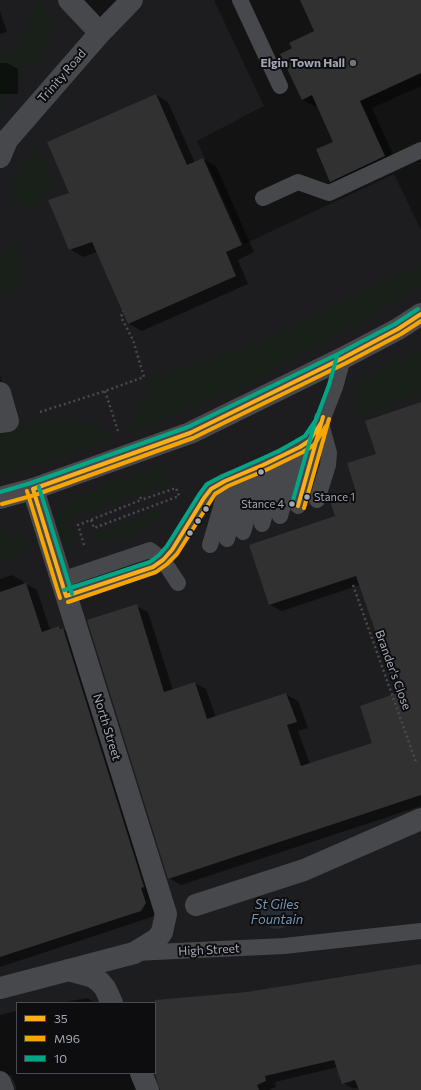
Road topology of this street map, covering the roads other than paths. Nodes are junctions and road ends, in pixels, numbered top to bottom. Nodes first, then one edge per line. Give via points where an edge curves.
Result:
1 (69, 0) edge
2 (132, 0) edge
3 (240, 0) edge
4 (100, 33) junction
5 (280, 86) dead end
6 (421, 150) edge
7 (0, 157) edge
8 (263, 198) dead end
9 (421, 314) edge
10 (421, 322) edge
11 (398, 329) junction
12 (343, 358) junction
13 (0, 393) edge
14 (0, 422) edge
15 (321, 423) junction
16 (300, 447) junction
17 (282, 456) junction
18 (263, 465) junction
19 (245, 473) junction
20 (229, 480) junction
21 (32, 490) junction
22 (0, 498) edge
23 (317, 500) dead end
24 (298, 506) dead end
25 (280, 516) dead end
26 (262, 524) dead end
27 (243, 532) dead end
28 (227, 539) dead end
29 (210, 545) dead end
30 (163, 560) junction
31 (138, 572) junction
32 (64, 588) junction
33 (421, 819) edge
34 (196, 905) dead end
35 (421, 931) edge
36 (134, 953) junction
37 (68, 970) junction
38 (0, 988) edge
39 (112, 1002) edge
40 (141, 1074) edge
41 (0, 1082) edge
42 (3, 1090) edge
43 (148, 1090) edge

1 - 4 street
2 - 4 street, Trinity Road
3 - 5 lane
4 - 7 street, Trinity Road via 7,140
6 - 8 lane via 329,193 298,182
9 - 11 highway
10 - 11 highway
11 - 12 highway
12 - 15 lane
12 - 21 highway via 190,433
13 - 14 street via 8,420
15 - 16 lane via 309,441
15 - 23 lane via 329,453
15 - 24 lane
16 - 17 lane
16 - 25 lane
17 - 18 lane
17 - 26 lane
18 - 19 lane
18 - 27 lane
19 - 20 lane
19 - 28 lane
20 - 29 lane
20 - 30 lane via 211,489
21 - 22 highway
21 - 32 street, North Street
30 - 31 lane
30 - 31 lane via 178,583 156,572
30 - 32 lane via 150,550
31 - 32 lane
32 - 36 street, North Street via 166,914 162,932 157,939
33 - 34 street via 304,870
35 - 36 lane, High Street via 284,946
36 - 37 street, High Street
37 - 38 street, High Street
37 - 39 street via 93,977 100,982
40 - 43 street
41 - 42 street

